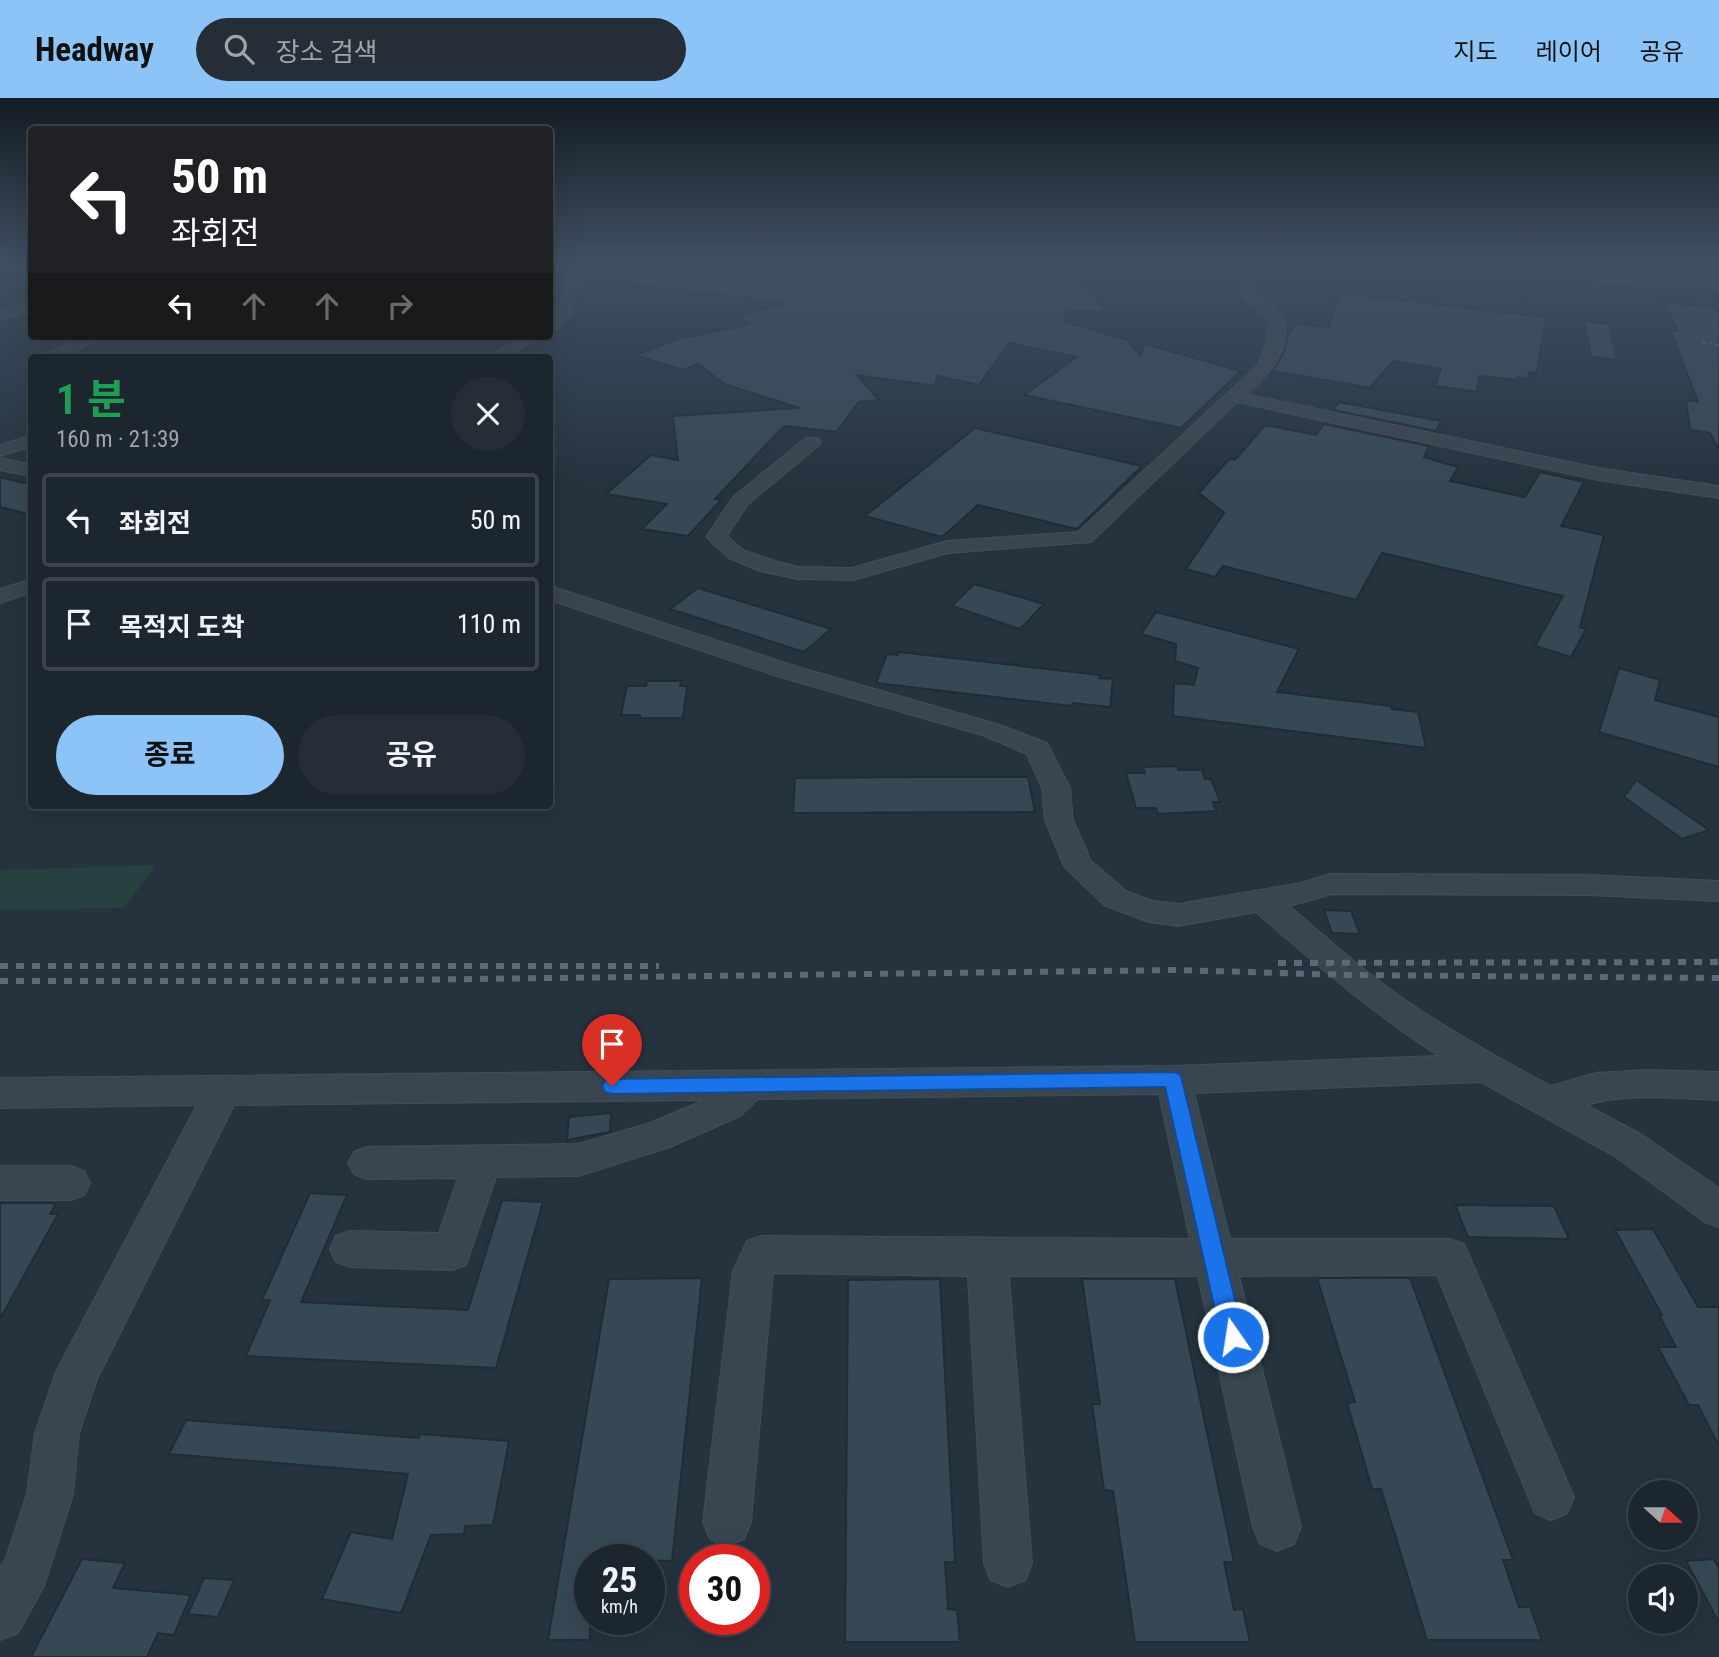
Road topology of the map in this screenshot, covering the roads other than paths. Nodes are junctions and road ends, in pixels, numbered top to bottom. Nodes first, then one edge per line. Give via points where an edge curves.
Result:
1 (1275, 339) edge
2 (88, 340) edge
3 (528, 340) edge
4 (55, 354) edge
5 (503, 354) edge
6 (1233, 396) junction
7 (28, 442) edge
8 (812, 442) dead end
9 (0, 452) edge
10 (0, 464) edge
11 (28, 470) edge
12 (1719, 492) edge
13 (28, 586) edge
14 (553, 594) edge
15 (0, 596) edge
16 (1719, 891) edge
17 (1262, 900) junction
18 (1486, 1068) junction
19 (1173, 1080) junction
20 (750, 1085) junction
21 (1719, 1086) edge
22 (223, 1091) junction
23 (0, 1093) edge
24 (1547, 1102) junction
25 (483, 1160) junction
26 (367, 1163) dead end
27 (0, 1182) edge
28 (71, 1183) dead end
29 (1719, 1210) edge
30 (350, 1250) dead end
31 (1214, 1255) junction
32 (987, 1258) junction
33 (1551, 1497) dead end
34 (727, 1522) dead end
35 (1277, 1527) dead end
36 (1009, 1563) dead end
37 (0, 1615) edge

1 - 6 street via 1269,364
2 - 4 street
3 - 5 street
6 - 8 street via 1084,538 947,547 853,574 798,573 768,566 736,554 716,537 741,500
6 - 12 street via 1598,474
7 - 9 street
10 - 11 street
13 - 15 street
14 - 17 street via 789,672 991,730 1038,749 1056,788 1059,820 1079,866 1115,898 1149,911 1178,915
16 - 17 street via 1588,885 1330,884
17 - 18 street via 1359,983
18 - 19 street
18 - 24 street
19 - 20 street
19 - 31 street
20 - 22 street
20 - 25 street via 727,1106 657,1136 578,1160
21 - 24 street via 1596,1087
22 - 23 street
22 - 37 street via 78,1371 57,1433 50,1494 27,1569
24 - 29 street via 1629,1146
25 - 26 street
25 - 30 street via 452,1252
27 - 28 street
31 - 32 street
31 - 33 street via 1450,1257
31 - 35 street
32 - 34 street via 761,1254 753,1271
32 - 36 street

